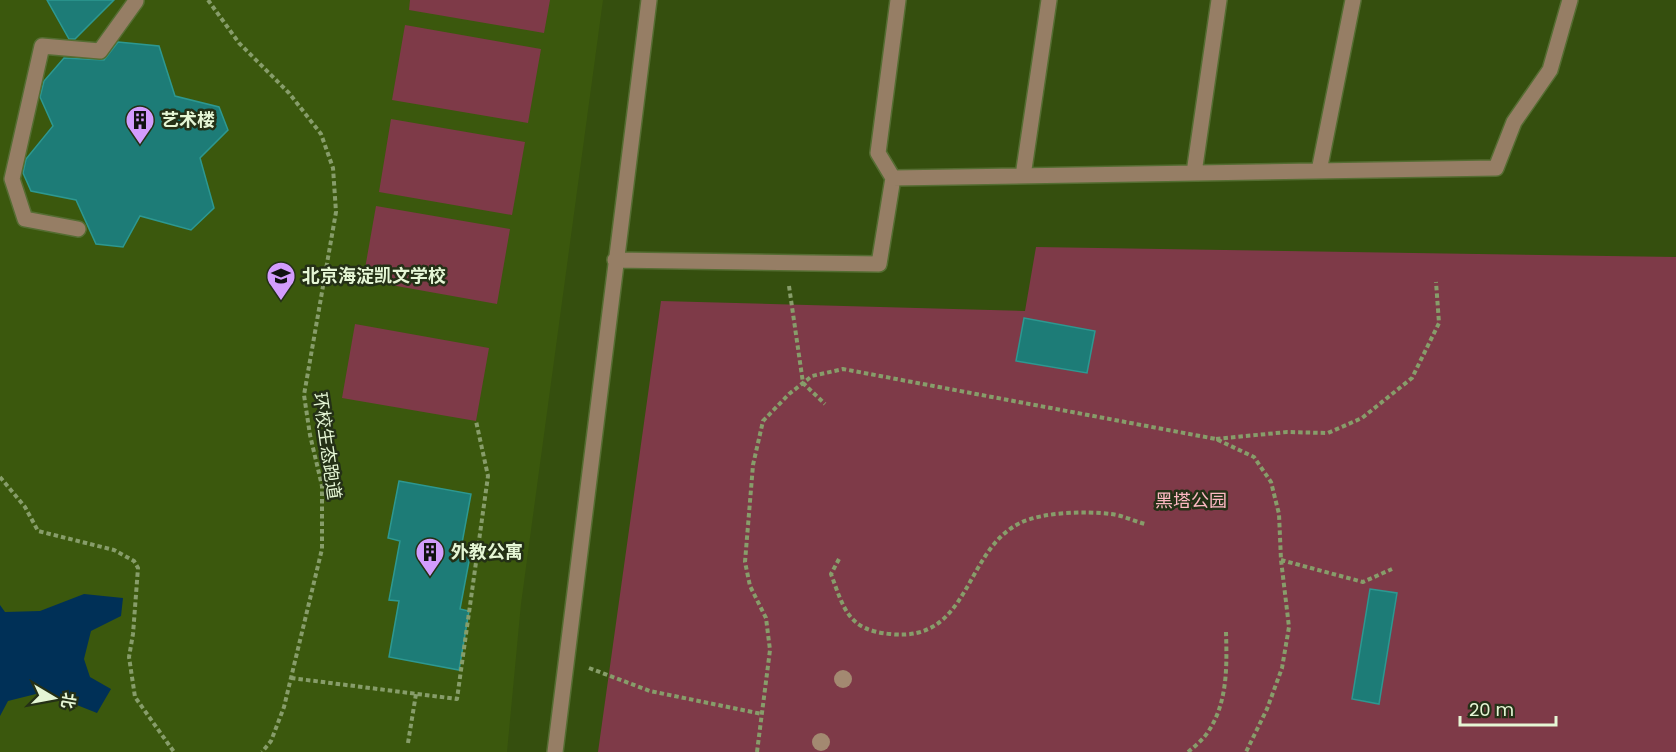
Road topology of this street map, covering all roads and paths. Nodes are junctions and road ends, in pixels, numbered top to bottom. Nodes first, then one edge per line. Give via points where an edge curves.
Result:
1 (137, 0) edge
2 (207, 0) edge
3 (650, 0) edge
4 (898, 0) edge
5 (1049, 0) edge
6 (1219, 0) edge
7 (1353, 0) edge
8 (1570, 0) edge
9 (1319, 171) junction
10 (1194, 173) junction
11 (1023, 176) junction
12 (893, 178) junction
13 (78, 229) dead end
14 (615, 260) junction
15 (785, 262) junction
16 (1436, 282) dead end
17 (803, 383) junction
18 (825, 404) dead end
19 (476, 421) dead end
20 (1216, 439) junction
21 (0, 477) edge
22 (1145, 524) dead end
23 (839, 559) dead end
24 (1281, 560) junction
25 (1392, 569) dead end
26 (1226, 632) dead end
27 (566, 659) junction
28 (291, 678) junction
29 (416, 693) junction
30 (762, 714) junction
31 (408, 743) dead end
32 (174, 752) edge
33 (262, 752) edge
34 (555, 752) edge
35 (758, 752) edge
36 (1188, 752) edge
37 (1246, 752) edge

1 - 13 street via 100,51 42,46 12,178 25,219
2 - 28 path, 环校生态跑道 via 239,44 289,93 321,134 333,168 336,212 304,395 322,486 322,549
3 - 14 street
4 - 12 street via 878,153
5 - 11 street
6 - 10 street
7 - 9 street
8 - 9 street via 1550,70 1514,122 1496,168
9 - 10 street
10 - 11 street
11 - 12 street
12 - 15 street via 879,264
14 - 15 street
14 - 27 street
15 - 17 path
16 - 20 path via 1439,323 1412,378 1362,417 1328,433 1287,432
17 - 18 path
17 - 20 path via 812,376 843,369 866,372
17 - 30 path via 763,421 753,465 745,562 750,586 766,618 770,650
19 - 29 path via 488,476 457,699
20 - 24 path via 1254,457 1271,482 1279,514
21 - 32 path via 25,507 38,531 114,550 134,561 138,568 129,657 135,697
22 - 23 path via 1112,514 1077,512 1020,522 995,541 958,604 943,621 901,636 858,626 844,609 831,574
24 - 25 path via 1363,582
24 - 37 path via 1289,627 1282,668
26 - 36 path via 1227,670 1220,706 1206,735
27 - 30 path via 650,692
27 - 34 street
28 - 29 path
28 - 33 path, 环校生态跑道 via 271,741
29 - 31 path
30 - 35 path

